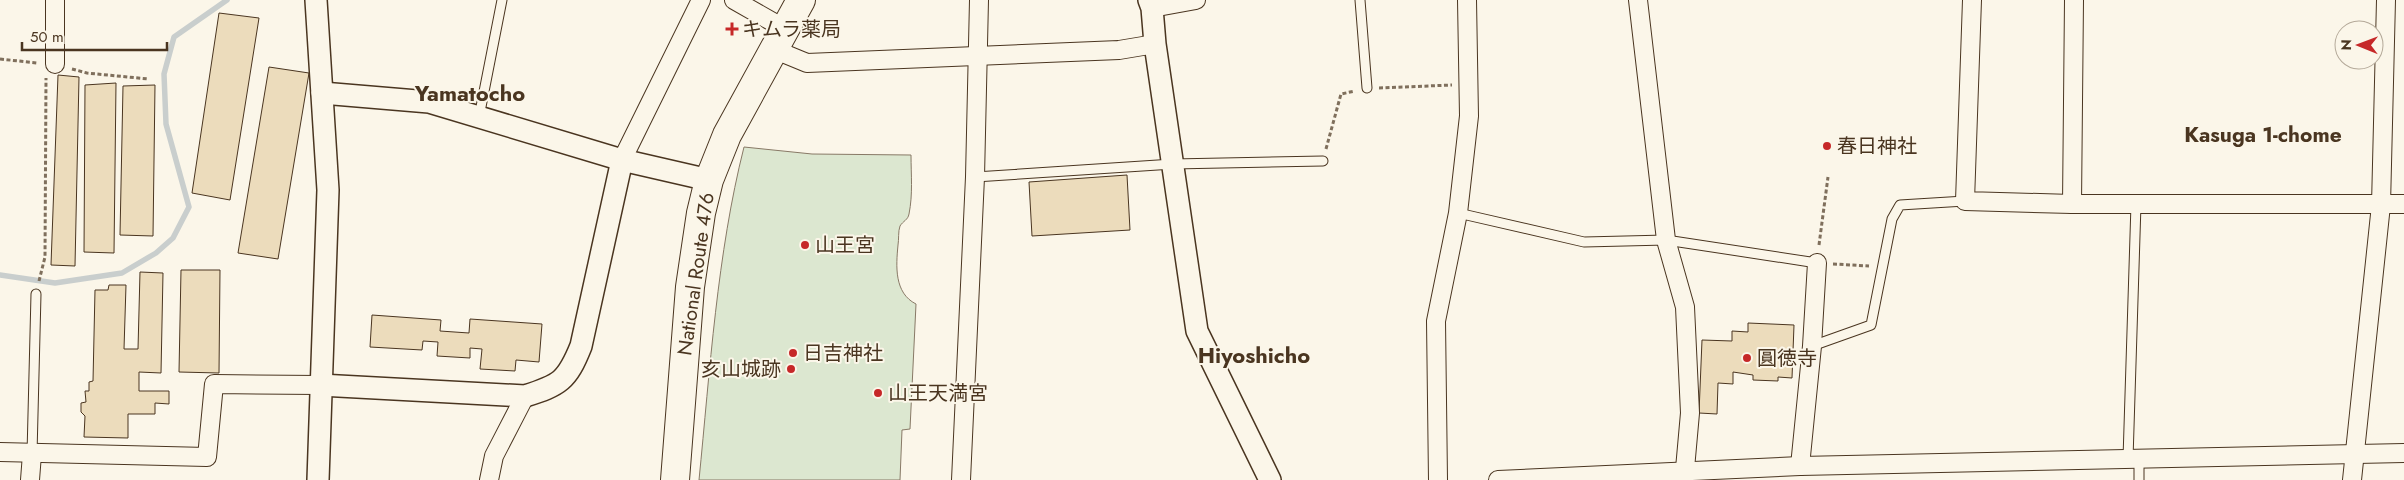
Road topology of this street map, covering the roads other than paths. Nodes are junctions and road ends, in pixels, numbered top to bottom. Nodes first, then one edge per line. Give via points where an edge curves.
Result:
1 (55, 0) edge
2 (316, 0) edge
3 (502, 0) edge
4 (701, 0) edge
5 (734, 0) edge
6 (801, 0) edge
7 (979, 0) edge
8 (1196, 0) edge
9 (1360, 0) edge
10 (1467, 0) edge
11 (1638, 0) edge
12 (1972, 0) edge
13 (2074, 0) edge
14 (2386, 0) edge
15 (1151, 4) edge
16 (779, 39) junction
17 (1155, 44) junction
18 (976, 56) junction
19 (50, 69) road end
20 (1367, 88) road end
21 (322, 93) junction
22 (479, 117) junction
23 (622, 160) junction
24 (1323, 161) road end
25 (1173, 164) junction
26 (974, 177) junction
27 (709, 180) junction
28 (1965, 201) junction
29 (2072, 204) junction
30 (2136, 204) junction
31 (2381, 204) junction
32 (2404, 204) edge
33 (1458, 213) junction
34 (1666, 240) junction
35 (1817, 263) joint
36 (36, 294) road end
37 (1812, 346) junction
38 (320, 384) junction
39 (525, 396) junction
40 (0, 452) edge
41 (2404, 453) edge
42 (32, 454) junction
43 (2354, 454) junction
44 (2134, 459) junction
45 (1800, 466) junction
46 (1684, 475) edge
47 (30, 480) edge
48 (318, 480) edge
49 (488, 480) edge
50 (675, 480) edge
51 (961, 480) edge
52 (1270, 480) edge
53 (1438, 480) edge
54 (1498, 480) edge
55 (1519, 480) edge
56 (2139, 480) edge
57 (2352, 480) edge

1 - 19 street
2 - 21 street
3 - 22 lane
4 - 23 street
5 - 16 street
6 - 16 highway, National Route 476
7 - 18 street
8 - 15 street
9 - 20 lane
10 - 33 street via 1469,116
11 - 34 street
12 - 28 street
13 - 29 street
14 - 31 street
15 - 17 street
16 - 18 street via 807,63
16 - 27 highway, National Route 476 via 727,135
17 - 18 street via 1119,50
17 - 25 street
18 - 26 street
21 - 22 street via 429,102
21 - 38 street via 328,190
22 - 23 street
23 - 27 street
23 - 39 street via 581,346 571,370 554,387
24 - 25 lane
25 - 26 lane
25 - 52 street via 1197,331
26 - 51 street
27 - 50 highway, National Route 476 via 690,287
28 - 29 street
28 - 37 lane via 1900,204 1892,219 1871,325
29 - 30 street
30 - 31 street
30 - 44 lane
31 - 32 street
31 - 43 street
33 - 34 lane via 1584,242
33 - 53 street via 1436,321
34 - 35 lane
34 - 46 street via 1684,307 1690,413
35 - 37 street
36 - 42 lane
37 - 45 street
38 - 39 street
38 - 42 street via 214,384 207,457
38 - 48 street
39 - 49 street via 494,456
40 - 42 street
41 - 43 street
42 - 47 street
43 - 44 street
43 - 57 street
44 - 45 street
44 - 56 lane
45 - 46 street
46 - 55 street
54 - 55 street

